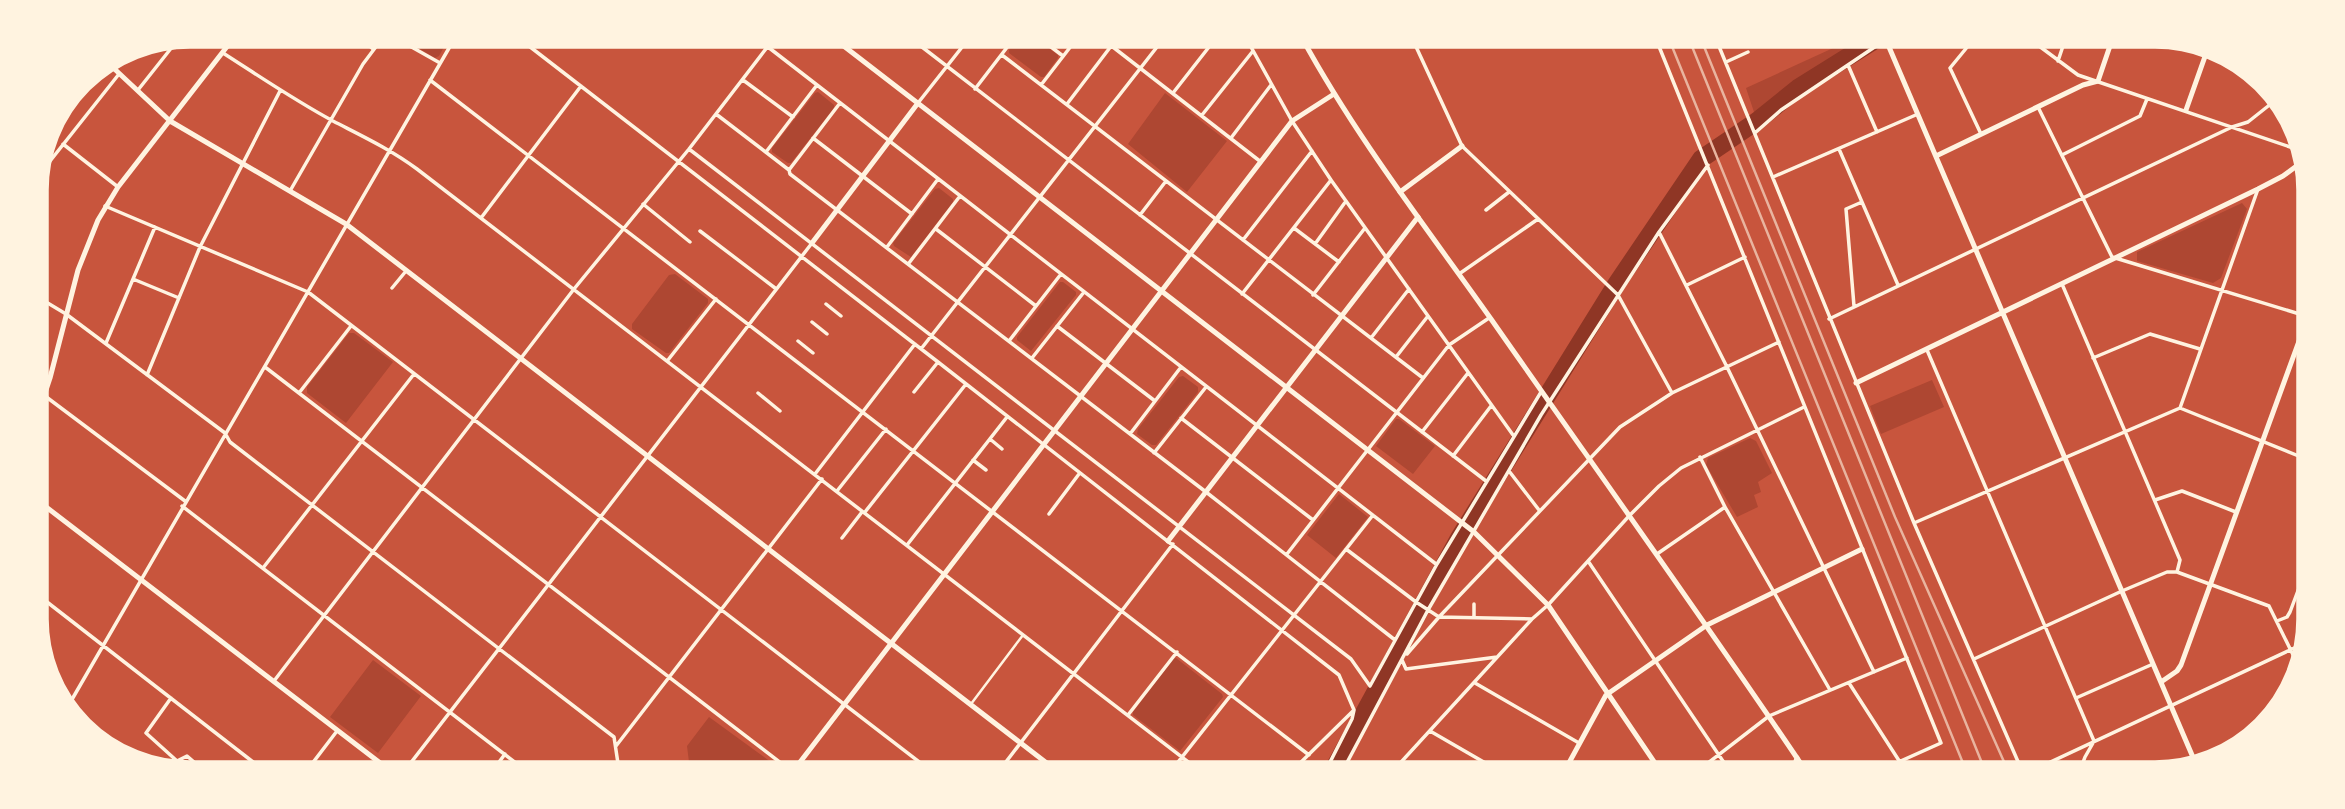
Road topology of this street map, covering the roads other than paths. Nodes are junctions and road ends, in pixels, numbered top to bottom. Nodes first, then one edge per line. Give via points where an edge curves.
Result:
1 (768, 47) edge
2 (1209, 47) edge
3 (1250, 47) edge
4 (1307, 47) edge
5 (1416, 47) edge
6 (1660, 47) edge
7 (1720, 47) edge
8 (1875, 47) edge
9 (1889, 47) edge
10 (1967, 47) edge
11 (2040, 47) edge
12 (2063, 47) edge
13 (2110, 47) edge
14 (226, 48) edge
15 (413, 48) edge
16 (449, 48) edge
17 (531, 48) edge
18 (769, 48) edge
19 (846, 48) edge
20 (922, 48) edge
21 (962, 48) edge
22 (1007, 48) edge
23 (1052, 48) edge
24 (1070, 48) edge
25 (1111, 48) edge
26 (1114, 48) edge
27 (1157, 48) edge
28 (170, 49) edge
29 (373, 49) edge
30 (1252, 51) junction
31 (1748, 52) dead end
32 (223, 53) junction
33 (1002, 55) junction
34 (1063, 56) junction
35 (2205, 56) edge
36 (2058, 61) junction
37 (1726, 62) junction
38 (440, 63) junction
39 (1848, 65) junction
40 (947, 66) junction
41 (115, 69) edge
42 (1141, 69) junction
43 (120, 73) junction
44 (430, 80) junction
45 (743, 80) junction
46 (2098, 81) junction
47 (817, 85) junction
48 (1041, 85) junction
49 (1271, 85) junction
50 (580, 86) junction
51 (975, 89) junction
52 (138, 90) junction
53 (280, 91) junction
54 (1173, 93) junction
55 (1334, 94) junction
56 (2147, 99) junction
57 (840, 103) junction
58 (918, 103) junction
59 (1067, 104) junction
60 (2269, 105) edge
61 (2038, 107) junction
62 (2186, 110) junction
63 (716, 114) junction
64 (1918, 114) junction
65 (1202, 115) junction
66 (793, 117) junction
67 (332, 120) junction
68 (170, 121) junction
69 (1293, 121) junction
70 (1096, 126) junction
71 (2232, 127) junction
72 (1755, 132) junction
73 (1877, 132) junction
74 (1981, 134) junction
75 (813, 138) junction
76 (1231, 138) junction
77 (889, 141) junction
78 (63, 144) junction
79 (1462, 146) junction
80 (2291, 147) edge
81 (389, 149) junction
82 (689, 149) junction
83 (1839, 149) junction
84 (1312, 151) junction
85 (766, 152) junction
86 (528, 155) junction
87 (2062, 155) junction
88 (1936, 156) junction
89 (50, 161) edge
90 (1068, 161) junction
91 (679, 162) junction
92 (1261, 162) junction
93 (242, 163) junction
94 (1708, 165) junction
95 (2296, 167) edge
96 (789, 170) junction
97 (863, 176) junction
98 (1773, 177) junction
99 (937, 179) junction
100 (1331, 180) junction
101 (1166, 181) junction
102 (118, 187) junction
103 (2258, 189) junction
104 (290, 191) junction
105 (1400, 192) junction
106 (1509, 192) junction
107 (960, 196) junction
108 (1040, 198) junction
109 (2084, 198) junction
110 (1346, 201) junction
111 (1862, 202) junction
112 (643, 204) junction
113 (105, 206) junction
114 (837, 209) junction
115 (1486, 210) dead end
116 (912, 214) junction
117 (1140, 215) junction
118 (1418, 217) junction
119 (481, 218) junction
120 (1216, 219) junction
121 (1538, 219) junction
122 (346, 224) junction
123 (155, 227) junction
124 (623, 227) junction
125 (1294, 228) junction
126 (1365, 228) junction
127 (936, 229) junction
128 (700, 231) dead end
129 (1659, 232) junction
130 (1011, 235) junction
131 (1243, 240) junction
132 (690, 242) dead end
133 (812, 243) junction
134 (1315, 244) junction
135 (200, 247) junction
136 (887, 247) junction
137 (1976, 247) junction
138 (1190, 253) junction
139 (801, 256) junction
140 (1745, 257) junction
141 (2112, 257) junction
142 (1386, 258) junction
143 (1268, 260) junction
144 (1339, 262) junction
145 (909, 263) junction
146 (985, 268) junction
147 (407, 270) junction
148 (1061, 274) junction
149 (1458, 274) junction
150 (133, 279) junction
151 (2062, 282) junction
152 (1687, 285) junction
153 (1898, 285) junction
154 (392, 288) dead end
155 (775, 288) junction
156 (574, 289) junction
157 (1409, 289) junction
158 (2221, 290) junction
159 (1161, 291) junction
160 (307, 292) junction
161 (1084, 292) junction
162 (1242, 294) junction
163 (1314, 295) junction
164 (1618, 295) junction
165 (178, 299) junction
166 (716, 299) junction
167 (959, 302) junction
168 (48, 303) edge
169 (827, 304) dead end
170 (1036, 306) junction
171 (1854, 306) junction
172 (2003, 313) junction
173 (66, 314) junction
174 (841, 316) dead end
175 (1342, 316) junction
176 (1428, 316) junction
177 (2298, 316) edge
178 (1489, 317) junction
179 (1829, 319) junction
180 (748, 323) junction
181 (812, 323) dead end
182 (351, 326) junction
183 (1057, 326) junction
184 (1132, 329) junction
185 (827, 334) dead end
186 (932, 336) junction
187 (1371, 338) junction
188 (798, 341) dead end
189 (1009, 341) junction
190 (2298, 341) edge
191 (1779, 342) junction
192 (106, 343) junction
193 (915, 344) junction
194 (1449, 345) junction
195 (921, 349) junction
196 (2200, 349) junction
197 (1315, 350) junction
198 (1927, 350) junction
199 (813, 353) dead end
200 (522, 357) junction
201 (1396, 357) junction
202 (1032, 358) junction
203 (2093, 358) junction
204 (667, 361) junction
205 (938, 362) junction
206 (1105, 363) junction
207 (265, 367) junction
208 (1181, 367) junction
209 (1727, 367) junction
210 (1468, 373) junction
211 (147, 374) junction
212 (414, 374) junction
213 (50, 378) joint
214 (1423, 378) junction
215 (1856, 383) junction
216 (966, 384) junction
217 (700, 386) junction
218 (48, 387) edge
219 (1206, 387) junction
220 (1286, 387) junction
221 (914, 392) dead end
222 (299, 393) junction
223 (758, 393) dead end
224 (1542, 393) junction
225 (1672, 393) junction
226 (1080, 396) junction
227 (48, 398) edge
228 (1155, 401) junction
229 (1549, 403) junction
230 (1491, 406) junction
231 (1804, 407) junction
232 (2180, 408) junction
233 (780, 411) dead end
234 (863, 412) junction
235 (1396, 413) junction
236 (1007, 417) junction
237 (1181, 418) junction
238 (474, 421) junction
239 (1257, 425) junction
240 (886, 429) junction
241 (1757, 429) junction
242 (1054, 430) junction
243 (2126, 431) junction
244 (1422, 432) junction
245 (225, 433) junction
246 (1130, 434) junction
247 (1513, 435) junction
248 (990, 439) junction
249 (362, 441) junction
250 (2262, 442) junction
251 (1043, 444) junction
252 (1002, 449) dead end
253 (1367, 450) junction
254 (914, 451) junction
255 (1154, 453) junction
256 (648, 454) junction
257 (1454, 456) junction
258 (2298, 456) edge
259 (1700, 457) junction
260 (2065, 457) junction
261 (1232, 458) junction
262 (1588, 458) junction
263 (973, 460) junction
264 (986, 470) dead end
265 (1509, 471) junction
266 (1080, 473) junction
267 (815, 474) junction
268 (822, 479) junction
269 (1486, 481) junction
270 (956, 483) junction
271 (423, 488) junction
272 (1339, 489) junction
273 (837, 491) junction
274 (1206, 492) junction
275 (1987, 492) junction
276 (2155, 500) junction
277 (185, 501) junction
278 (183, 506) junction
279 (312, 506) junction
280 (1725, 507) junction
281 (47, 508) edge
282 (1539, 510) junction
283 (992, 511) junction
284 (864, 512) junction
285 (2236, 512) junction
286 (1049, 514) dead end
287 (1373, 515) junction
288 (600, 516) junction
289 (1629, 516) junction
290 (1313, 520) junction
291 (1461, 523) junction
292 (1914, 523) junction
293 (1179, 527) junction
294 (1473, 531) junction
295 (842, 538) dead end
296 (1171, 543) junction
297 (907, 545) junction
298 (768, 547) junction
299 (1862, 549) junction
300 (1346, 550) junction
301 (373, 552) junction
302 (1287, 554) junction
303 (1657, 554) junction
304 (1498, 555) junction
305 (1588, 561) junction
306 (1437, 564) junction
307 (1824, 566) junction
308 (263, 568) junction
309 (2177, 572) junction
310 (943, 574) junction
311 (141, 580) junction
312 (1321, 582) junction
313 (548, 585) junction
314 (2210, 585) junction
315 (2122, 591) junction
316 (2298, 591) edge
317 (1773, 592) junction
318 (47, 602) edge
319 (1416, 603) junction
320 (1474, 604) dead end
321 (1548, 605) junction
322 (721, 609) junction
323 (1428, 610) junction
324 (1122, 611) junction
325 (323, 615) junction
326 (1295, 616) junction
327 (1438, 617) junction
328 (1474, 618) junction
329 (1532, 620) junction
330 (2277, 621) junction
331 (1707, 625) junction
332 (2045, 627) junction
333 (1281, 629) junction
334 (1023, 635) junction
335 (1395, 641) junction
336 (891, 642) junction
337 (104, 646) junction
338 (498, 648) junction
339 (2295, 648) edge
340 (2291, 650) junction
341 (1177, 652) junction
342 (2293, 655) edge
343 (1497, 657) junction
344 (1908, 658) junction
345 (1974, 659) junction
346 (1402, 660) junction
347 (1656, 660) junction
348 (2153, 664) junction
349 (1874, 672) junction
350 (1074, 674) junction
351 (668, 678) junction
352 (273, 682) junction
353 (2161, 682) junction
354 (1475, 683) junction
355 (1849, 683) junction
356 (1830, 690) junction
357 (1231, 694) junction
358 (1606, 695) junction
359 (171, 698) junction
360 (2076, 698) junction
361 (72, 699) edge
362 (971, 704) junction
363 (843, 705) junction
364 (2172, 707) junction
365 (1354, 710) junction
366 (450, 712) junction
367 (1128, 715) junction
368 (1769, 716) junction
369 (337, 731) junction
370 (1430, 732) junction
371 (2094, 741) junction
372 (1021, 743) junction
373 (1580, 743) junction
374 (615, 746) junction
375 (505, 754) junction
376 (1308, 755) junction
377 (1719, 755) junction
378 (1182, 757) junction
379 (2193, 757) edge
380 (1797, 758) junction
381 (1178, 761) edge
382 (1188, 761) edge
383 (1302, 761) edge
384 (1330, 761) edge
385 (1348, 761) edge
386 (1402, 761) edge
387 (1482, 761) edge
388 (1570, 761) edge
389 (1653, 761) edge
390 (1710, 761) edge
391 (1723, 761) edge
392 (1796, 761) edge
393 (1799, 761) edge
394 (1899, 761) edge
395 (1902, 761) edge
396 (2020, 761) edge
397 (2051, 761) edge
398 (2084, 761) edge
399 (194, 762) edge
400 (253, 762) edge
401 (313, 762) edge
402 (378, 762) edge
403 (411, 762) edge
404 (499, 762) edge
405 (515, 762) edge
406 (618, 762) edge
407 (781, 762) edge
408 (799, 762) edge
409 (918, 762) edge
410 (1006, 762) edge
411 (1045, 762) edge

1 - 45 street
2 - 54 street
3 - 30 street
4 - 55 street
5 - 79 street
6 - 94 street
7 - 37 street
8 - 39 street
9 - 64 street
10 - 74 street via 1950,68
11 - 36 street
12 - 36 street
13 - 46 street
14 - 32 street
15 - 38 street
16 - 38 street
17 - 50 street
18 - 47 street
19 - 58 street
20 - 40 street
21 - 40 street
22 - 33 street
23 - 34 street
24 - 34 street
25 - 59 street
26 - 42 street
27 - 42 street
28 - 52 street
29 - 67 street
30 - 49 street
30 - 65 street
31 - 37 street
32 - 53 street
32 - 68 street
33 - 48 street
33 - 51 street
34 - 48 street
35 - 62 street
36 - 46 street via 2078,75
37 - 72 street
38 - 44 street
39 - 72 street
39 - 73 street
40 - 51 street
40 - 58 street
41 - 43 street
42 - 54 street
42 - 70 street
43 - 52 street
43 - 78 street
44 - 81 street
44 - 86 street
45 - 63 street
45 - 66 street
46 - 56 street
46 - 61 street
47 - 57 street
47 - 66 street
48 - 59 street
49 - 69 street
49 - 76 street
50 - 86 street
50 - 91 street
51 - 90 street
52 - 68 street
53 - 67 street
53 - 93 street
54 - 65 street
55 - 69 street
55 - 105 street
56 - 62 street
56 - 87 street via 2140,116
57 - 75 street
57 - 77 street
58 - 77 street
58 - 108 street
59 - 70 street
60 - 71 street via 2248,122
61 - 74 street
61 - 87 street
62 - 71 street
63 - 82 street
63 - 85 street
64 - 73 street
64 - 88 street
65 - 76 street
66 - 85 street
67 - 81 street
67 - 104 street
68 - 93 street
68 - 102 street
69 - 84 street
69 - 92 street
70 - 90 street
70 - 101 street
71 - 80 street
71 - 109 street
72 - 98 street
73 - 83 street
74 - 88 street
75 - 96 street
75 - 97 street
76 - 92 street
77 - 97 street
77 - 99 street
78 - 89 street
78 - 102 street
79 - 105 street
79 - 106 street
81 - 119 street
81 - 122 street
82 - 91 street
82 - 133 street
83 - 98 street
83 - 111 street
84 - 100 street
84 - 131 street
85 - 96 street
86 - 119 street
86 - 124 street
87 - 109 street
88 - 137 street
90 - 108 street
90 - 117 street
91 - 112 street
91 - 139 street
92 - 120 street
93 - 104 street
93 - 135 street
94 - 129 street
94 - 140 street
95 - 103 street
96 - 114 street
97 - 114 street
97 - 116 street
98 - 179 street
99 - 107 street
99 - 116 street
100 - 110 street
100 - 125 street
101 - 117 street
101 - 120 street
102 - 113 street
103 - 141 street
103 - 158 street
104 - 122 street
105 - 118 street
106 - 115 street
106 - 121 street
107 - 127 street
107 - 130 street
108 - 130 street
108 - 159 street
109 - 137 street
109 - 141 street
110 - 126 street
110 - 134 street
111 - 153 street
111 - 171 street via 1846,209
112 - 124 street
112 - 132 street
113 - 123 street
113 - 173 street via 82,257
114 - 133 street
114 - 136 street
116 - 136 street
117 - 138 street
118 - 142 street
118 - 149 street
119 - 156 street
120 - 131 street
120 - 138 street
121 - 149 street
121 - 164 street
122 - 147 street
122 - 160 street
123 - 135 street
123 - 150 street
124 - 156 street
124 - 166 street
125 - 134 street
125 - 143 street
126 - 142 street
126 - 144 street
127 - 145 street
127 - 146 street
128 - 155 street
129 - 152 street
129 - 164 street
130 - 146 street
130 - 148 street
131 - 143 street
133 - 139 street
133 - 186 street
134 - 144 street
135 - 160 street
135 - 165 street
136 - 145 street
137 - 153 street
137 - 172 street
138 - 159 street
138 - 162 street
139 - 155 street
139 - 193 street
140 - 152 street
140 - 191 street
141 - 151 street
141 - 158 street
142 - 157 street
142 - 175 street
143 - 162 street
143 - 163 street
144 - 163 street
145 - 167 street
146 - 167 street
146 - 170 street
147 - 154 street
147 - 200 street
148 - 161 street
148 - 170 street
149 - 178 street
150 - 165 street
150 - 192 street
151 - 172 street
151 - 203 street
152 - 209 street
153 - 171 street
155 - 180 street
156 - 200 street
156 - 204 street
157 - 176 street
157 - 187 street
158 - 177 street
158 - 196 street
159 - 184 street
159 - 220 street
160 - 182 street
160 - 207 street
161 - 183 street
161 - 184 street
162 - 197 street
163 - 175 street
164 - 225 street
164 - 229 street
165 - 211 street
166 - 180 street
166 - 204 street
167 - 186 street
167 - 189 street
168 - 173 street
169 - 174 street
170 - 189 street
171 - 179 street
172 - 198 street
172 - 260 street
173 - 192 street
173 - 213 street
175 - 187 street
175 - 197 street
176 - 194 street
176 - 201 street
178 - 194 street
178 - 224 street
179 - 215 street
180 - 217 street
180 - 234 street
181 - 185 street
182 - 212 street
182 - 222 street
183 - 202 street
183 - 206 street
184 - 206 street
184 - 208 street
186 - 195 street
186 - 242 street
187 - 201 street
188 - 199 street
189 - 202 street
190 - 250 street
191 - 209 street
191 - 231 street
192 - 211 street
193 - 195 street
193 - 234 street
194 - 210 street
194 - 214 street
195 - 205 street
196 - 203 street via 2150,334
196 - 232 street
197 - 220 street
197 - 235 street
198 - 215 street
198 - 275 street
200 - 238 street
200 - 256 street
201 - 214 street
202 - 226 street
203 - 243 street
204 - 217 street
205 - 216 street
205 - 221 street
206 - 226 street
206 - 228 street
207 - 222 street
207 - 245 street
208 - 219 street
208 - 228 street
209 - 225 street
209 - 241 street
210 - 230 street
210 - 244 street
211 - 245 street
212 - 238 street
212 - 249 street
213 - 218 street
214 - 235 street
215 - 292 street
216 - 236 street
216 - 254 street
217 - 256 street
217 - 267 street
219 - 237 street
219 - 239 street
220 - 239 street
220 - 253 street
222 - 249 street
223 - 233 street
224 - 229 street
224 - 247 street
225 - 262 street via 1620,427
226 - 242 street
226 - 246 street
227 - 277 street
228 - 246 street
229 - 262 street
229 - 265 street
230 - 247 street
230 - 257 street
231 - 241 street
231 - 299 street
232 - 243 street
232 - 250 street
234 - 240 street
234 - 267 street
235 - 244 street
235 - 253 street
236 - 248 street
236 - 251 street
237 - 255 street
237 - 261 street
238 - 271 street
238 - 288 street
239 - 261 street
239 - 272 street
240 - 254 street
240 - 273 street
241 - 259 street
241 - 307 street
242 - 251 street
242 - 293 street
243 - 260 street
243 - 276 street
244 - 257 street
245 - 277 street
245 - 279 street via 230,442
246 - 255 street
247 - 269 street
248 - 252 street
248 - 263 street
249 - 271 street
249 - 279 street
250 - 258 street
250 - 285 street
251 - 266 street
251 - 283 street
253 - 272 street
253 - 291 street
254 - 270 street
254 - 284 street
255 - 274 street
256 - 288 street
256 - 298 street
257 - 269 street
259 - 280 street
259 - 289 street via 1659,486
260 - 275 street
260 - 315 street
261 - 274 street
261 - 290 street
262 - 282 street
262 - 289 street
263 - 264 street
263 - 270 street
265 - 282 street
265 - 294 street
266 - 286 street
266 - 296 street
267 - 268 street
268 - 273 street
268 - 298 street
269 - 291 street
270 - 283 street
270 - 297 street
271 - 301 street
271 - 313 street
272 - 287 street
272 - 290 street
273 - 284 street
274 - 293 street
274 - 302 street
275 - 292 street
275 - 332 street
276 - 285 street via 2182,491
276 - 309 street via 2180,561
277 - 278 street
278 - 308 street
278 - 311 street
279 - 301 street
279 - 308 street
280 - 303 street
280 - 317 street
281 - 311 street
282 - 304 street
283 - 310 street
283 - 324 street
284 - 295 street
284 - 297 street
285 - 314 street
287 - 300 street
287 - 306 street
288 - 313 street
288 - 322 street
289 - 303 street
289 - 305 street
290 - 302 street
291 - 294 street
291 - 306 street
292 - 345 street
293 - 296 street
293 - 326 street
294 - 304 street
294 - 323 street
296 - 324 street
296 - 333 street
297 - 310 street
298 - 322 street
298 - 336 street
299 - 307 street
299 - 344 street
300 - 312 street
300 - 319 street
301 - 325 street
301 - 338 street
302 - 312 street
303 - 331 street
304 - 321 street
304 - 327 street
305 - 321 street
305 - 347 street
306 - 319 street
307 - 317 street
307 - 349 street
308 - 325 street
309 - 314 street
309 - 315 street
310 - 334 street
310 - 336 street
311 - 337 street
311 - 352 street
312 - 326 street
312 - 335 street
313 - 338 street
313 - 351 street
314 - 330 street via 2269,606
314 - 353 street via 2181,665
315 - 332 street
315 - 348 street
316 - 330 street via 2287,617
317 - 331 street
317 - 356 street
318 - 337 street
319 - 323 street
319 - 335 street
320 - 328 street
321 - 329 street
321 - 358 street
322 - 351 street
322 - 363 street
323 - 327 street
323 - 346 street
324 - 341 street
324 - 350 street
325 - 352 street
325 - 366 street
326 - 333 street
326 - 335 street via 1351,659 1370,686
327 - 328 street
327 - 346 street
328 - 329 street
329 - 343 street
330 - 340 street
331 - 347 street
331 - 368 street
332 - 345 street
332 - 360 street
333 - 357 street
333 - 365 street via 1339,675
334 - 350 street
334 - 362 street
336 - 362 street
336 - 363 street
337 - 359 street
337 - 361 street
338 - 366 street
338 - 374 street via 614,737
339 - 340 street
340 - 342 street
340 - 364 street
341 - 357 street
341 - 367 street
343 - 346 street via 1406,669
343 - 354 street
344 - 349 street
344 - 395 street via 1941,743
345 - 396 street
346 - 385 street
347 - 358 street
347 - 377 street
348 - 353 street
348 - 360 street
349 - 355 street
350 - 367 street
350 - 372 street
351 - 374 street
351 - 407 street
352 - 369 street
353 - 364 street
354 - 370 street
354 - 373 street
355 - 356 street
355 - 394 street
356 - 368 street
357 - 376 street
357 - 378 street
358 - 373 street
358 - 389 street
359 - 399 street via 146,733 177,761 187,756
359 - 400 street
360 - 371 street
362 - 372 street
363 - 408 street
363 - 409 street
364 - 371 street
364 - 379 street
365 - 376 street
365 - 384 street
366 - 375 street
366 - 403 street
367 - 378 street
368 - 377 street
368 - 380 street
369 - 401 street
369 - 402 street
370 - 386 street
370 - 387 street
371 - 397 street
371 - 398 street
372 - 410 street
372 - 411 street
373 - 388 street
374 - 406 street
375 - 404 street
375 - 405 street
376 - 383 street
377 - 390 street
377 - 391 street
378 - 381 street
378 - 382 street
380 - 392 street
380 - 393 street

